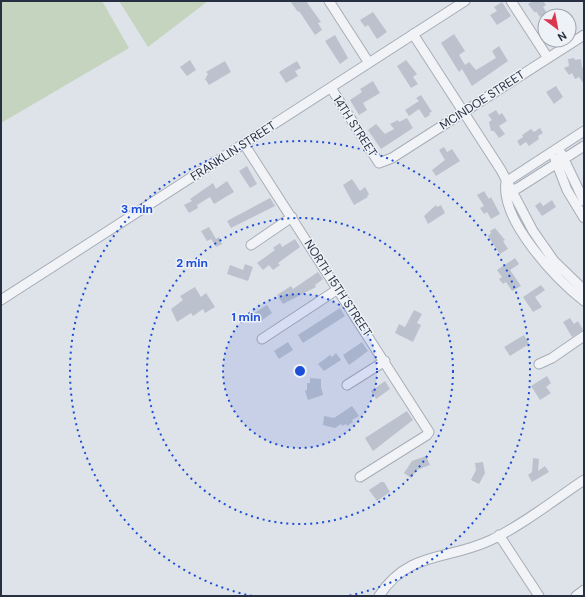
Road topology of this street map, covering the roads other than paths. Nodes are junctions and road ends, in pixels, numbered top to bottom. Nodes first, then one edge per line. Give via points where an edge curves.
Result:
1 (329, 1) edge
2 (465, 1) edge
3 (511, 1) edge
4 (451, 5) edge
5 (413, 34) junction
6 (584, 35) edge
7 (548, 58) junction
8 (369, 62) junction
9 (330, 88) junction
10 (463, 112) junction
11 (584, 131) edge
12 (244, 144) junction
13 (584, 146) edge
14 (555, 150) junction
15 (561, 161) junction
16 (379, 163) joint
17 (506, 182) junction
18 (508, 192) junction
19 (584, 201) edge
20 (292, 217) junction
21 (584, 218) edge
22 (251, 245) dead end
23 (338, 289) junction
24 (584, 290) edge
25 (1, 300) edge
26 (584, 301) edge
27 (584, 336) edge
28 (262, 339) dead end
29 (385, 361) junction
30 (539, 364) dead end
31 (347, 385) dead end
32 (360, 477) dead end
33 (584, 480) edge
34 (498, 535) junction
35 (584, 590) edge
36 (379, 596) edge
37 (539, 596) edge
38 (576, 596) edge

1 - 8 street
2 - 4 street, FRANKLIN STREET
3 - 7 street
4 - 5 street, FRANKLIN STREET
5 - 8 street, FRANKLIN STREET
5 - 10 street
6 - 7 street, MCINDOE STREET
7 - 10 street, MCINDOE STREET
8 - 9 street, FRANKLIN STREET
9 - 12 street, FRANKLIN STREET
9 - 16 street, 14TH STREET
10 - 16 street, MCINDOE STREET via 392,158
10 - 17 street
11 - 14 street
12 - 20 street, NORTH 15TH STREET
12 - 25 street, FRANKLIN STREET
13 - 15 street
14 - 15 street
14 - 17 street
15 - 18 street
15 - 19 street
15 - 21 street via 572,200
17 - 18 street
18 - 24 street via 550,256
18 - 26 street via 514,217 542,260
20 - 22 street
20 - 23 street, NORTH 15TH STREET
23 - 28 street
23 - 29 street, NORTH 15TH STREET
27 - 30 street
29 - 31 street
29 - 32 street, NORTH 15TH STREET via 429,432
33 - 34 street
34 - 36 street via 463,550 419,561 393,578
34 - 37 street
35 - 38 street

